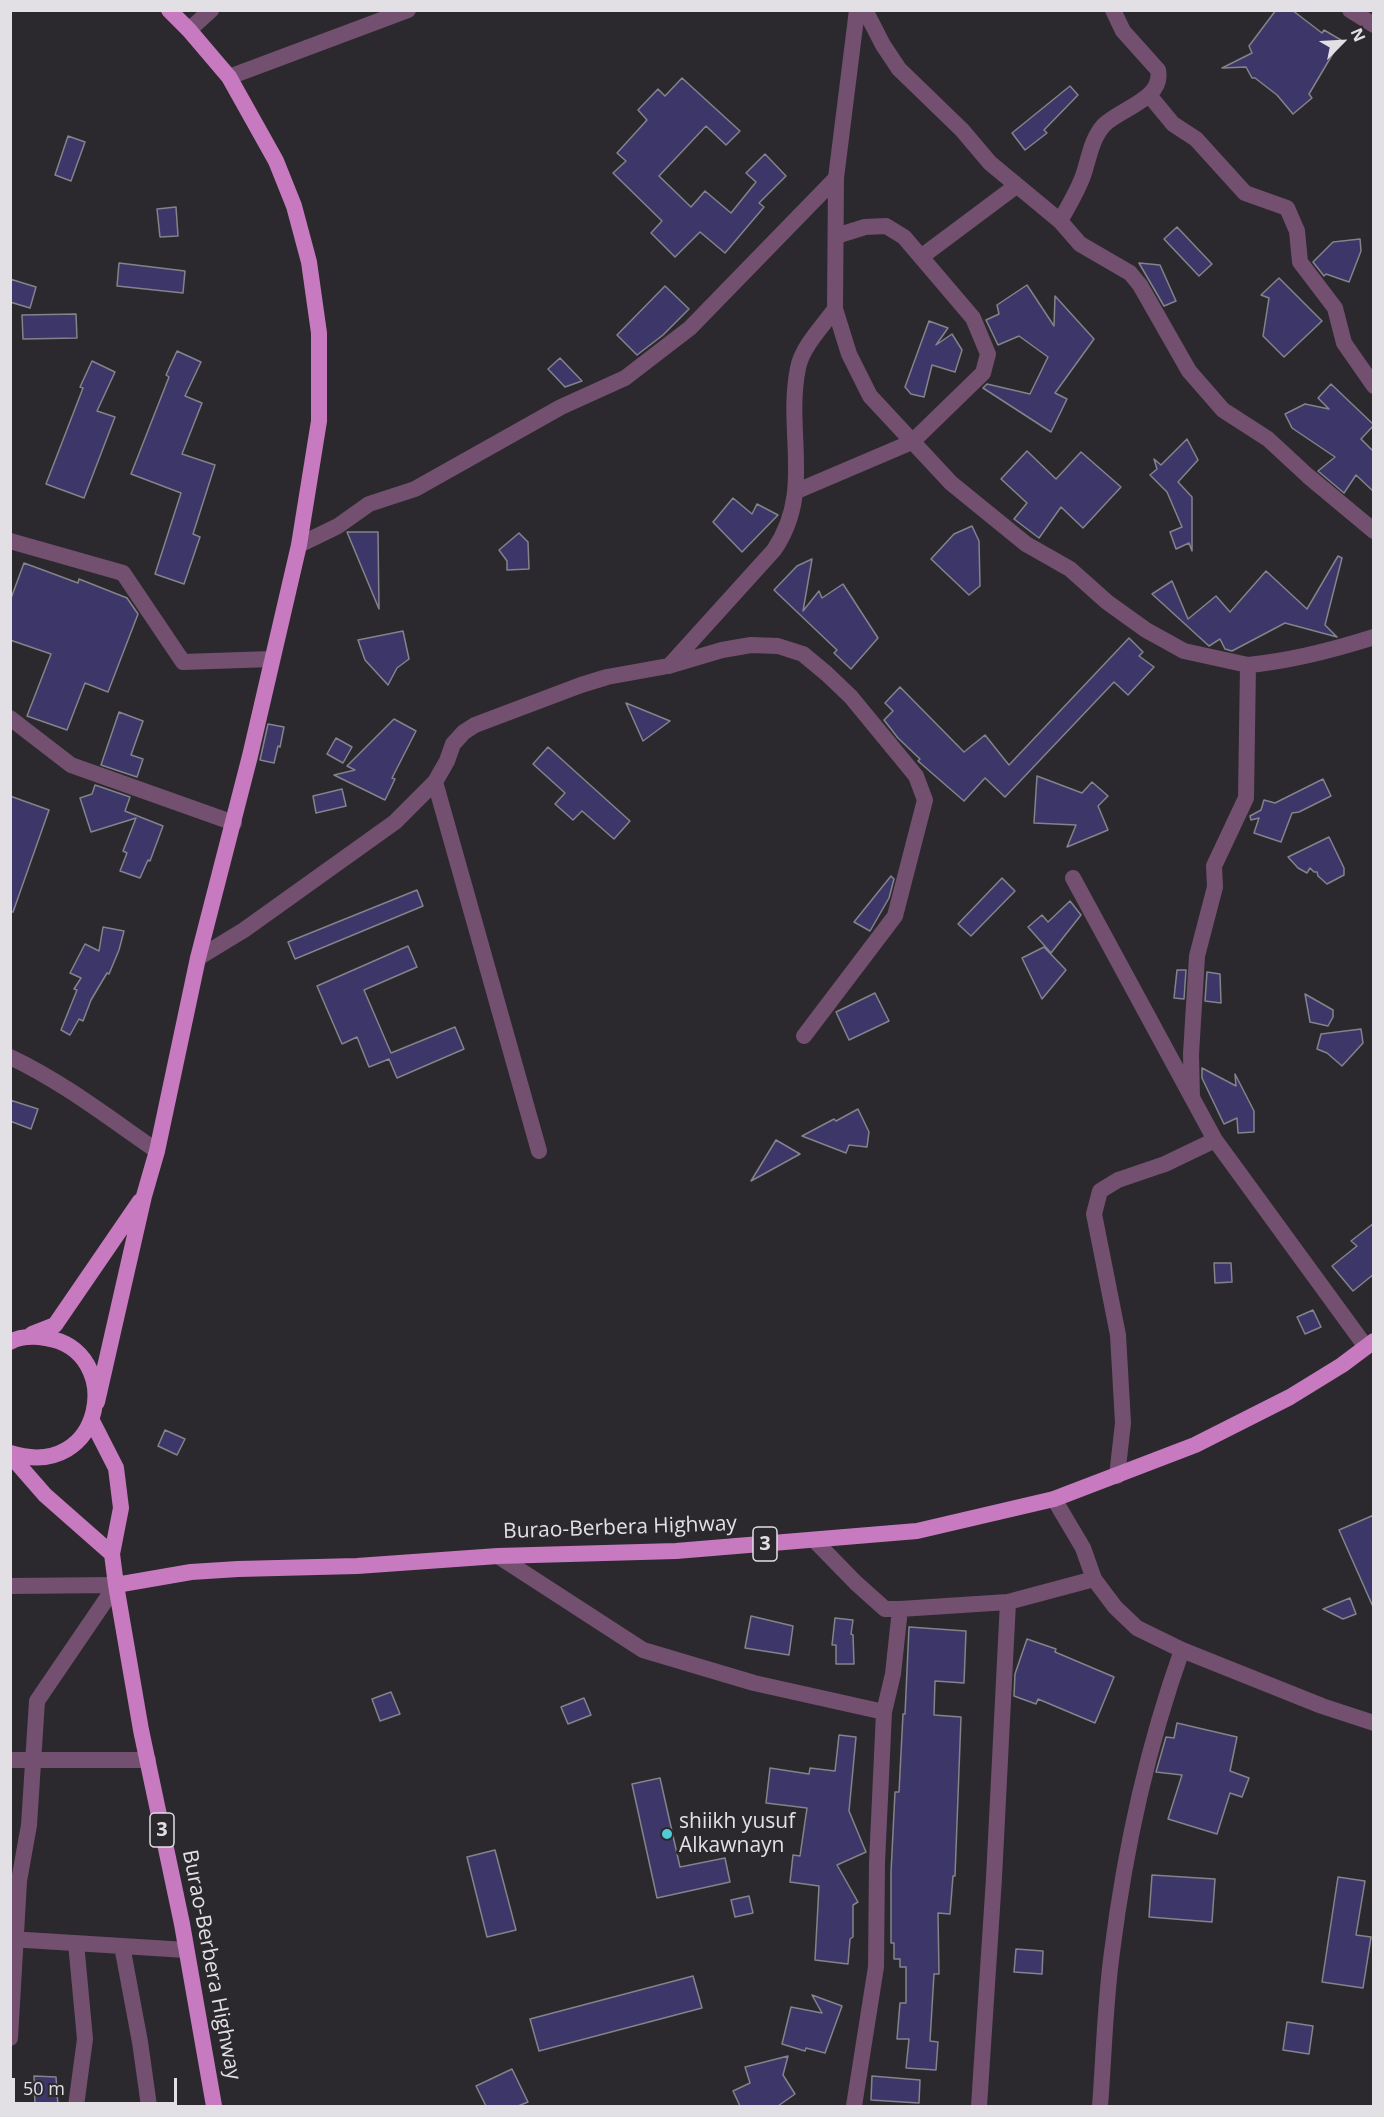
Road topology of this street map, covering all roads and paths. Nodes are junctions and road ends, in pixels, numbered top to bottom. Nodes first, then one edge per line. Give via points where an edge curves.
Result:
1 (169, 10) edge
2 (211, 10) edge
3 (408, 10) edge
4 (857, 10) edge
5 (865, 10) edge
6 (1113, 10) edge
7 (1350, 10) edge
8 (1374, 26) edge
9 (189, 30) junction
10 (229, 77) junction
11 (1149, 95) junction
12 (836, 178) junction
13 (1016, 186) junction
14 (1060, 222) junction
15 (836, 236) junction
16 (921, 256) junction
17 (835, 309) junction
18 (1374, 386) edge
19 (912, 442) junction
20 (797, 491) junction
21 (1374, 531) edge
22 (10, 541) edge
23 (299, 545) junction
24 (1374, 637) edge
25 (272, 659) junction
26 (1248, 665) junction
27 (668, 666) junction
28 (10, 718) edge
29 (435, 782) junction
30 (234, 823) junction
31 (1073, 878) dead end
32 (198, 958) junction
33 (804, 1036) dead end
34 (10, 1057) edge
35 (1192, 1098) junction
36 (1215, 1140) junction
37 (157, 1151) junction
38 (539, 1151) dead end
39 (144, 1196) junction
40 (13, 1341) edge
41 (1370, 1344) edge
42 (97, 1402) junction
43 (92, 1421) junction
44 (10, 1454) edge
45 (1117, 1476) junction
46 (1054, 1499) junction
47 (814, 1540) junction
48 (112, 1554) junction
49 (498, 1556) junction
50 (1094, 1579) junction
51 (116, 1585) junction
52 (10, 1587) edge
53 (1008, 1602) junction
54 (900, 1609) junction
55 (1182, 1650) junction
56 (884, 1712) junction
57 (1374, 1723) edge
58 (10, 1760) edge
59 (33, 1760) junction
60 (148, 1761) junction
61 (13, 1939) edge
62 (76, 1943) junction
63 (122, 1946) junction
64 (186, 1950) junction
65 (10, 2038) edge
66 (76, 2106) edge
67 (149, 2106) edge
68 (214, 2106) edge
69 (854, 2106) edge
70 (980, 2106) edge
71 (1100, 2106) edge

1 - 9 highway
2 - 9 street
3 - 10 street
4 - 12 street
5 - 13 street via 899,69
6 - 11 street via 1123,31 1158,70 1157,87
7 - 8 street
9 - 10 highway
10 - 23 highway via 276,161 294,206 309,262 319,333 319,421
11 - 14 street via 1103,127
11 - 18 street via 1173,124 1196,139 1245,193 1287,208 1297,231 1300,262 1335,308 1344,343
12 - 15 street
12 - 23 street via 690,328 625,378 561,407 415,489 369,504 338,526
13 - 14 street
13 - 16 street
14 - 21 street via 1080,244 1130,273 1189,371 1223,411 1268,439
15 - 16 street via 865,227 886,226 904,237
15 - 17 street
16 - 19 street via 974,318 988,354 983,373
17 - 19 street via 849,354 870,396
17 - 20 street via 798,366 794,410
19 - 20 street
19 - 26 street via 951,483 1026,544 1070,569 1146,630 1184,651
20 - 27 street via 786,532 774,549
22 - 25 street via 123,573 183,662
23 - 25 highway
24 - 26 street via 1326,651
25 - 30 highway
26 - 35 street via 1246,798 1214,866 1215,887 1197,956
27 - 29 street via 607,677 475,724 453,744
27 - 33 street via 752,645 778,646 803,654 851,697 916,776 925,800 895,916
28 - 30 street via 71,765
29 - 32 street via 395,822 244,930
29 - 38 street
30 - 32 highway
31 - 35 street
32 - 37 highway
34 - 37 street via 32,1067
35 - 36 street
36 - 41 street
36 - 45 street via 1165,1164 1118,1179 1100,1191 1094,1214 1118,1335 1123,1423
37 - 39 highway
39 - 40 highway via 55,1325
39 - 42 highway
40 - 42 highway via 35,1336 54,1339 72,1348 86,1363
41 - 45 highway, Burao-Berbera Highway / 3 via 1290,1397 1195,1445
42 - 43 highway
43 - 44 highway via 66,1451 47,1458
43 - 48 highway, Burao-Berbera Highway via 116,1468 121,1508
44 - 48 highway via 45,1495
45 - 46 highway, Burao-Berbera Highway / 3
46 - 47 highway, Burao-Berbera Highway / 3 via 918,1531
46 - 50 street via 1083,1548
47 - 49 highway, Burao-Berbera Highway / 3 via 676,1551
47 - 54 street via 885,1609
48 - 51 highway, Burao-Berbera Highway / 3
49 - 51 highway, Burao-Berbera Highway / 3 via 191,1572
49 - 56 street via 643,1650 754,1683
50 - 53 street
50 - 55 street via 1137,1628
51 - 52 street
51 - 59 street via 37,1701
51 - 60 highway, Burao-Berbera Highway / 3
53 - 54 street
53 - 70 street
54 - 56 street via 893,1674
55 - 57 street
55 - 71 street via 1165,1696 1126,1852 1111,1954
56 - 69 street via 876,1967
58 - 59 street
59 - 60 street
59 - 61 street via 29,1825
60 - 64 highway, Burao-Berbera Highway / 3
61 - 62 street
61 - 65 street
62 - 63 street
62 - 66 street via 85,2040
63 - 64 street
63 - 67 street
64 - 68 highway, Burao-Berbera Highway / 3

